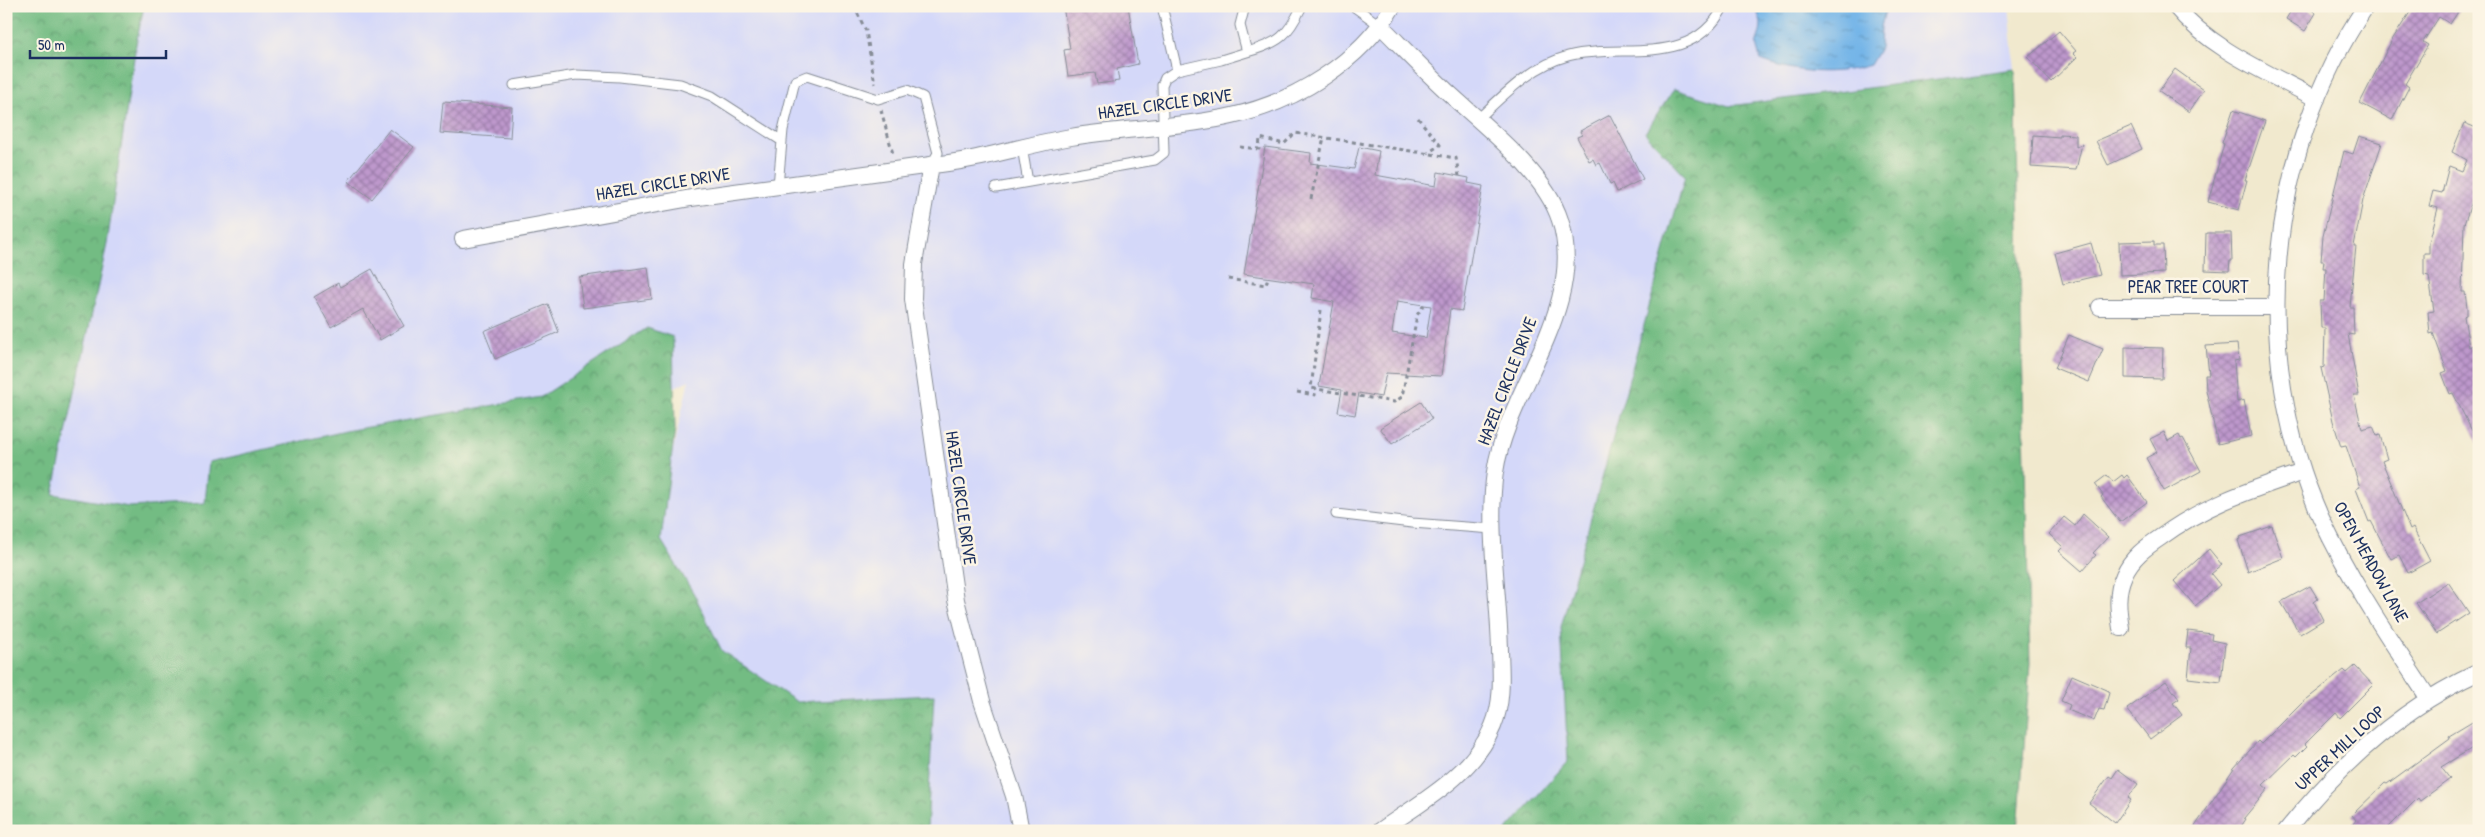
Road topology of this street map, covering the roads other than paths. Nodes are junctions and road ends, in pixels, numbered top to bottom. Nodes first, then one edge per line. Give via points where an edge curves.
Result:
1 (1162, 6) edge
2 (1245, 6) edge
3 (1302, 6) edge
4 (1353, 6) edge
5 (1393, 6) edge
6 (1724, 6) edge
7 (2175, 6) edge
8 (2366, 6) edge
9 (1381, 26) junction
10 (1247, 52) junction
11 (1177, 70) junction
12 (514, 85) dead end
13 (2318, 99) junction
14 (1478, 119) junction
15 (1164, 125) junction
16 (782, 141) junction
17 (1022, 147) junction
18 (931, 165) junction
19 (1028, 182) junction
20 (778, 186) junction
21 (996, 188) dead end
22 (463, 238) dead end
23 (2100, 307) dead end
24 (2276, 307) junction
25 (2304, 472) junction
26 (1336, 514) dead end
27 (1493, 528) junction
28 (2121, 628) dead end
29 (2479, 672) edge
30 (2429, 699) junction
31 (1021, 831) edge
32 (1380, 831) edge
33 (2286, 831) edge

1 - 11 lane
2 - 10 lane via 1240,25
3 - 10 lane via 1288,32 1279,40
4 - 9 lane
5 - 9 street, HAZEL CIRCLE DRIVE
6 - 14 lane via 1702,32 1671,49 1592,52 1568,56 1546,65 1525,77
7 - 13 street via 2206,35 2236,56
8 - 13 street, OPEN MEADOW LANE
9 - 14 street, HAZEL CIRCLE DRIVE
9 - 15 street, HAZEL CIRCLE DRIVE via 1328,74 1299,92 1232,116
10 - 11 lane
11 - 15 lane via 1165,78 1162,85
12 - 16 lane via 576,75 680,84 712,96
13 - 24 street, OPEN MEADOW LANE via 2284,209
14 - 27 street, HAZEL CIRCLE DRIVE via 1544,188 1561,223 1565,251 1559,303 1502,442 1495,470
15 - 17 street, HAZEL CIRCLE DRIVE
15 - 19 lane via 1164,153 1155,160
16 - 18 lane via 795,81 807,76 878,99 907,90 923,97 938,153
16 - 20 lane
17 - 18 street, HAZEL CIRCLE DRIVE via 963,162
17 - 19 lane
18 - 20 street, HAZEL CIRCLE DRIVE
18 - 31 street, HAZEL CIRCLE DRIVE via 914,264 913,299 956,600 982,701 1014,796
19 - 21 lane
20 - 22 street, HAZEL CIRCLE DRIVE
23 - 24 street, PEAR TREE COURT
24 - 25 street, OPEN MEADOW LANE via 2278,358 2286,406
25 - 28 street via 2217,503 2184,520 2150,544 2133,560 2118,590
25 - 30 street, OPEN MEADOW LANE via 2343,561
26 - 27 lane
27 - 32 street, HAZEL CIRCLE DRIVE via 1501,689 1494,725 1478,753 1456,777
29 - 30 street, UPPER MILL LOOP
30 - 33 street, UPPER MILL LOOP via 2366,746

